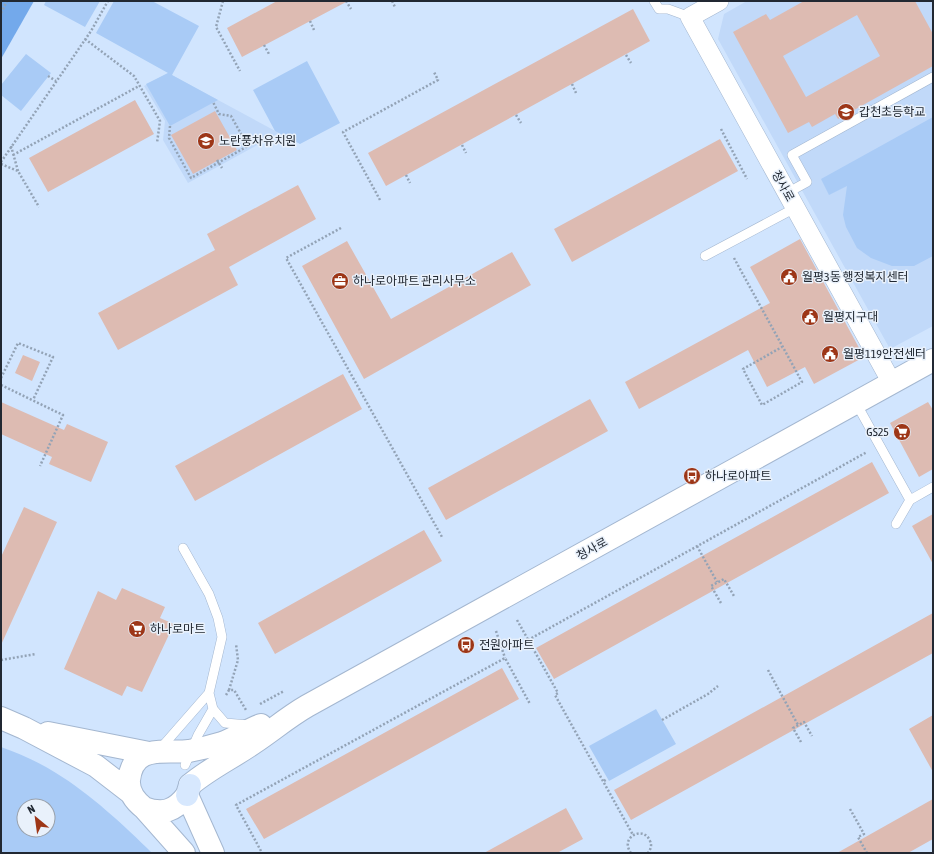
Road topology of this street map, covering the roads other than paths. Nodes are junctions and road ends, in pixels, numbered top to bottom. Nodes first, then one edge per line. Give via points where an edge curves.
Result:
1 (654, 1) edge
2 (719, 1) edge
3 (690, 17) junction
4 (933, 77) edge
5 (791, 200) junction
6 (705, 256) dead end
7 (933, 360) edge
8 (892, 383) junction
9 (856, 403) junction
10 (933, 487) edge
11 (910, 500) junction
12 (896, 524) dead end
13 (183, 548) dead end
14 (209, 693) junction
15 (213, 709) junction
16 (257, 713) junction
17 (292, 715) junction
18 (1, 718) edge
19 (24, 728) junction
20 (176, 764) junction
21 (138, 801) junction
22 (184, 853) edge
23 (213, 853) edge

1 - 3 lane via 659,9 668,9
2 - 3 street
3 - 5 street, 청사로
4 - 5 lane via 792,155 807,182
5 - 6 lane
5 - 8 street, 청사로
7 - 8 street, 청사로
8 - 9 street, 청사로
9 - 11 lane
9 - 17 street, 청사로
10 - 11 lane
11 - 12 lane
13 - 14 lane via 209,594 222,637
14 - 15 lane
14 - 20 lane
15 - 16 lane via 225,723
15 - 20 lane
16 - 17 street
16 - 20 street via 222,743
17 - 20 street via 204,774
18 - 19 street
19 - 20 street
19 - 21 street via 96,766
20 - 21 street via 140,757 132,769 129,784
20 - 21 street via 181,803 173,809 153,812
20 - 23 street
21 - 22 street

